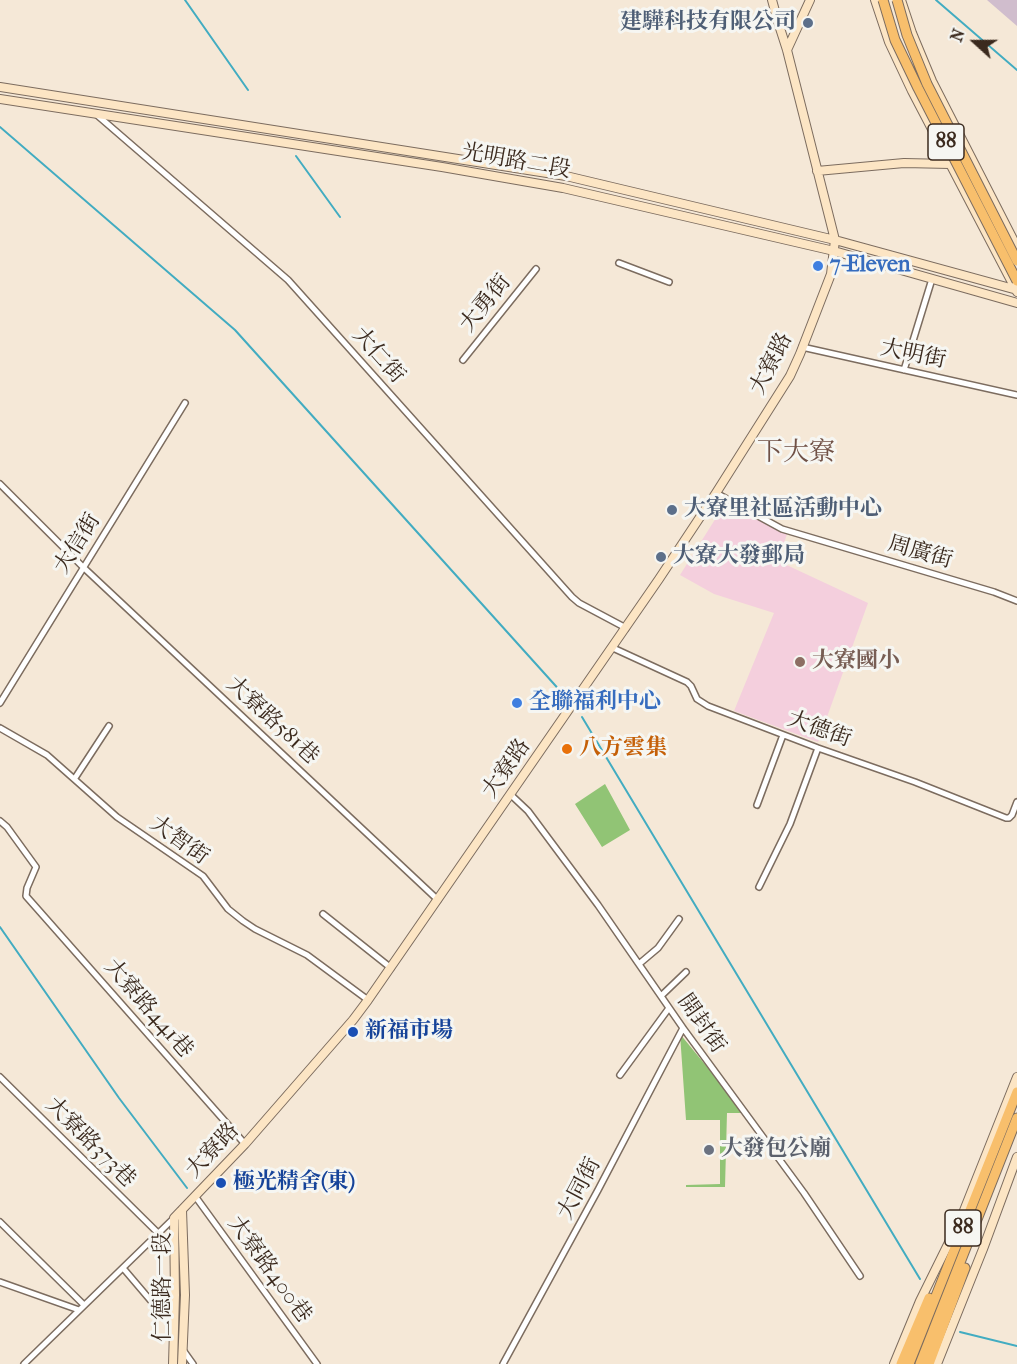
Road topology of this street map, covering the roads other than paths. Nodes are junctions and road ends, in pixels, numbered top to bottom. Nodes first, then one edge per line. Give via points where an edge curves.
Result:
1 (772, 0) edge
2 (810, 0) edge
3 (875, 0) edge
4 (883, 0) edge
5 (897, 0) edge
6 (901, 0) edge
7 (787, 50) junction
8 (0, 87) edge
9 (0, 99) edge
10 (96, 113) junction
11 (950, 164) junction
12 (817, 171) junction
13 (983, 183) junction
14 (835, 240) junction
15 (1017, 247) edge
16 (834, 251) junction
17 (1017, 261) edge
18 (619, 263) dead end
19 (921, 264) junction
20 (536, 269) dead end
21 (918, 275) junction
22 (932, 279) junction
23 (669, 282) dead end
24 (1017, 288) edge
25 (1017, 303) edge
26 (802, 347) junction
27 (463, 360) dead end
28 (904, 370) junction
29 (1017, 395) edge
30 (184, 403) dead end
31 (0, 484) edge
32 (716, 493) junction
33 (83, 567) junction
34 (1017, 601) edge
35 (626, 628) junction
36 (613, 648) junction
37 (0, 703) edge
38 (109, 726) dead end
39 (0, 728) edge
40 (783, 735) junction
41 (818, 748) junction
42 (75, 778) junction
43 (511, 795) junction
44 (1017, 802) edge
45 (757, 805) dead end
46 (0, 820) edge
47 (759, 887) dead end
48 (438, 900) junction
49 (322, 914) dead end
50 (679, 918) dead end
51 (639, 964) junction
52 (391, 968) junction
53 (686, 972) dead end
54 (661, 996) junction
55 (368, 1000) junction
56 (669, 1008) junction
57 (683, 1028) junction
58 (620, 1075) dead end
59 (0, 1077) edge
60 (1017, 1077) edge
61 (1017, 1092) edge
62 (1017, 1118) edge
63 (1008, 1142) junction
64 (245, 1144) junction
65 (1017, 1156) edge
66 (195, 1196) junction
67 (182, 1210) junction
68 (174, 1218) junction
69 (0, 1222) edge
70 (965, 1222) junction
71 (158, 1233) junction
72 (123, 1268) junction
73 (860, 1276) dead end
74 (0, 1282) edge
75 (84, 1305) junction
76 (79, 1310) junction
77 (174, 1317) junction
78 (182, 1349) junction
79 (24, 1364) edge
80 (173, 1364) edge
81 (182, 1364) edge
82 (193, 1364) edge
83 (317, 1364) edge
84 (503, 1364) edge
85 (894, 1364) edge
86 (901, 1364) edge
87 (909, 1364) edge
88 (920, 1364) edge
89 (929, 1364) edge
90 (937, 1364) edge

1 - 7 street, 大寮路
2 - 7 street
3 - 11 street via 889,42
4 - 24 highway, 88, bridge via 895,40
5 - 17 highway, 88, bridge via 927,84
6 - 13 street via 932,81
7 - 12 street, 大寮路
8 - 14 street, 光明路二段 via 566,176
9 - 10 street, 光明路二段
10 - 16 street, 光明路二段 via 564,188
10 - 35 street, 大仁街 via 288,280 572,597
11 - 12 street via 904,163
11 - 13 street
11 - 24 street
12 - 14 street, 大寮路
13 - 15 street
14 - 16 street, 大寮路
14 - 19 street, 光明路二段
16 - 21 street, 光明路二段
16 - 26 street, 大寮路 via 831,274
18 - 23 street
19 - 21 street
19 - 24 street, 光明路二段
20 - 27 street, 大勇街
21 - 22 street, 光明路二段
22 - 25 street, 光明路二段
22 - 28 street
26 - 28 street, 大明街
26 - 32 street, 大寮路 via 790,376
28 - 29 street, 大明街
30 - 33 street, 大信街
31 - 33 street, 大寮路581巷
32 - 34 street, 周廣街 via 782,529
32 - 35 street, 大寮路
33 - 37 street, 大信街
33 - 48 street, 大寮路581巷
35 - 36 street, 大寮路
36 - 40 street, 大德街 via 687,682 697,699 708,706
36 - 43 street, 大寮路
38 - 42 street
39 - 42 street, 大智街
40 - 41 street, 大德街
40 - 45 street
41 - 44 street, 大德街 via 1006,818 1010,818
41 - 47 street via 790,824
42 - 55 street, 大智街 via 117,817 203,876 228,909 243,921 307,955
43 - 48 street, 大寮路
43 - 51 street, 開封街 via 528,811
46 - 64 street, 大寮路441巷 via 36,867 26,896
48 - 52 street, 大寮路
49 - 52 street
50 - 51 street via 658,948
51 - 54 street, 開封街
52 - 55 street, 大寮路
53 - 54 street
54 - 56 street, 開封街
55 - 64 street, 大寮路
56 - 57 street, 開封街
56 - 58 street
57 - 73 street, 開封街
57 - 84 street, 大同街
59 - 71 street, 大寮路373巷
60 - 85 street via 961,1218 920,1300
61 - 70 highway, 88
62 - 63 highway, 88
63 - 88 highway, 88
63 - 89 highway
64 - 66 street, 大寮路
65 - 90 street
66 - 67 street, 大寮路
66 - 83 street, 大寮路400巷
67 - 68 street, 大寮路
67 - 78 street, 仁德路一段
68 - 71 street, 大寮路
68 - 77 street, 仁德路一段
69 - 75 street
70 - 86 highway
70 - 87 highway, 88
71 - 72 street, 大寮路
72 - 75 street, 大寮路
72 - 77 street via 157,1308
74 - 76 street
75 - 76 street, 大寮路
76 - 79 street, 大寮路
77 - 80 street, 仁德路一段
78 - 81 street, 仁德路一段
78 - 82 street

